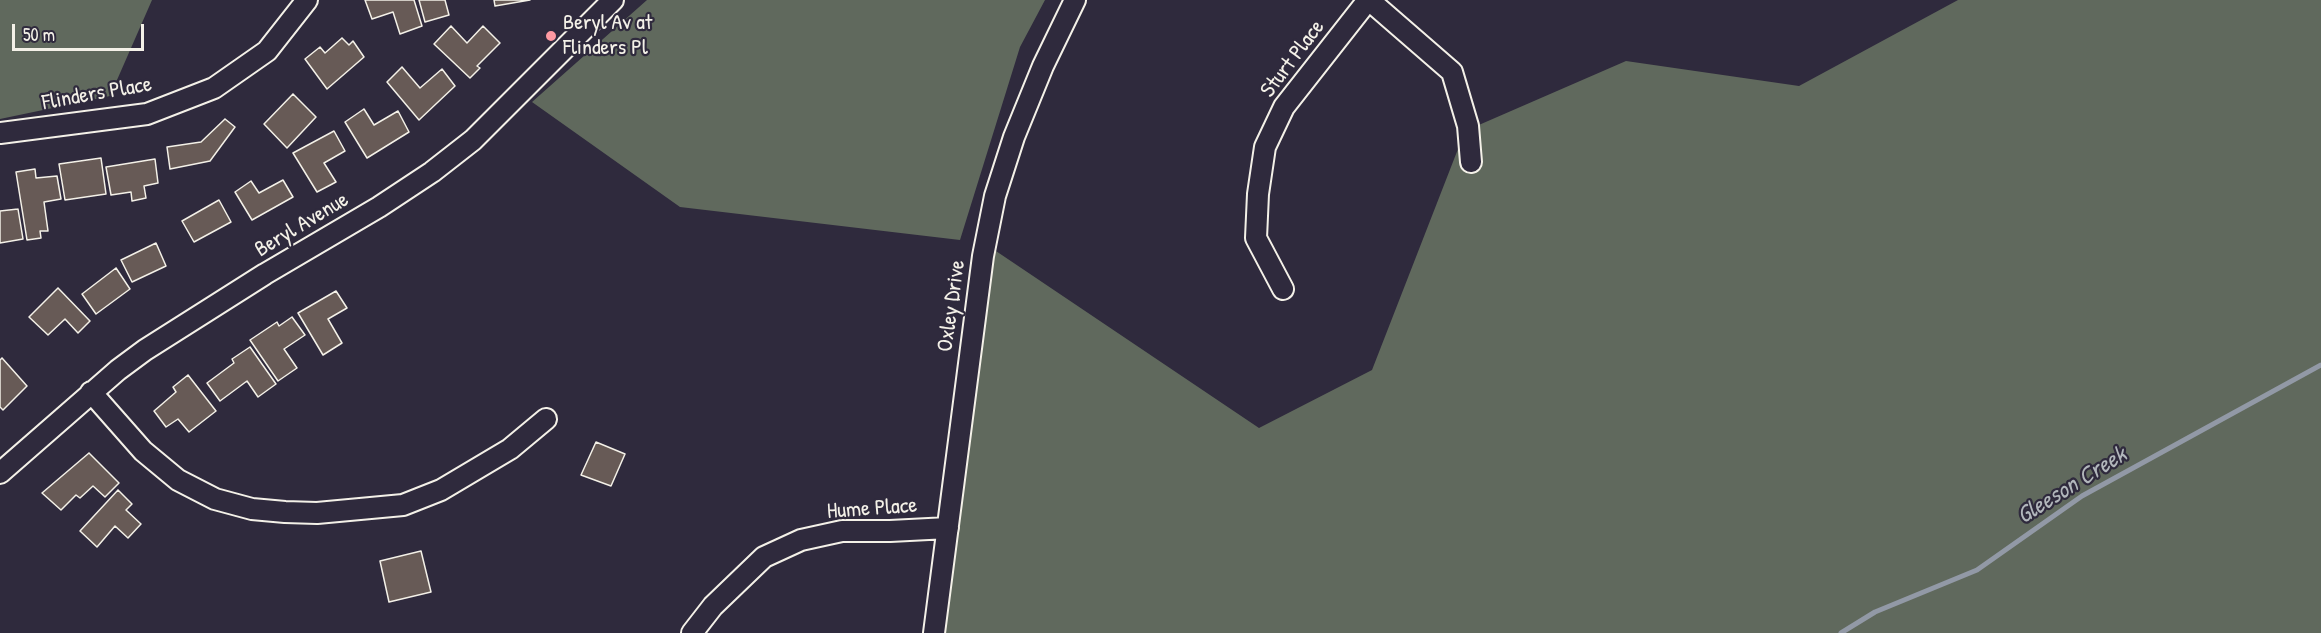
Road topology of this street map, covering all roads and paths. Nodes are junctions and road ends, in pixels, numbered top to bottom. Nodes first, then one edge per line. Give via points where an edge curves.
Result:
1 (307, 0) edge
2 (613, 0) edge
3 (1075, 0) edge
4 (1369, 0) edge
5 (0, 133) edge
6 (1471, 162) dead end
7 (1283, 289) dead end
8 (91, 392) junction
9 (546, 419) dead end
10 (0, 473) edge
11 (948, 528) junction
12 (692, 633) edge
13 (934, 633) edge

1 - 5 street, Flinders Place via 267,51 214,88 147,114
2 - 8 street, Beryl Avenue via 473,140 432,172 144,350
3 - 11 street, Oxley Drive via 1014,137 995,196 983,256
4 - 6 street via 1452,72 1468,126
4 - 7 street, Sturt Place via 1284,107 1265,147 1256,238
8 - 9 street via 143,451 177,480 215,499 252,509 285,512 403,505 441,490 510,449
8 - 10 street, Beryl Avenue
11 - 12 street, Hume Place via 842,531 801,540 764,557 713,606
11 - 13 street, Oxley Drive

